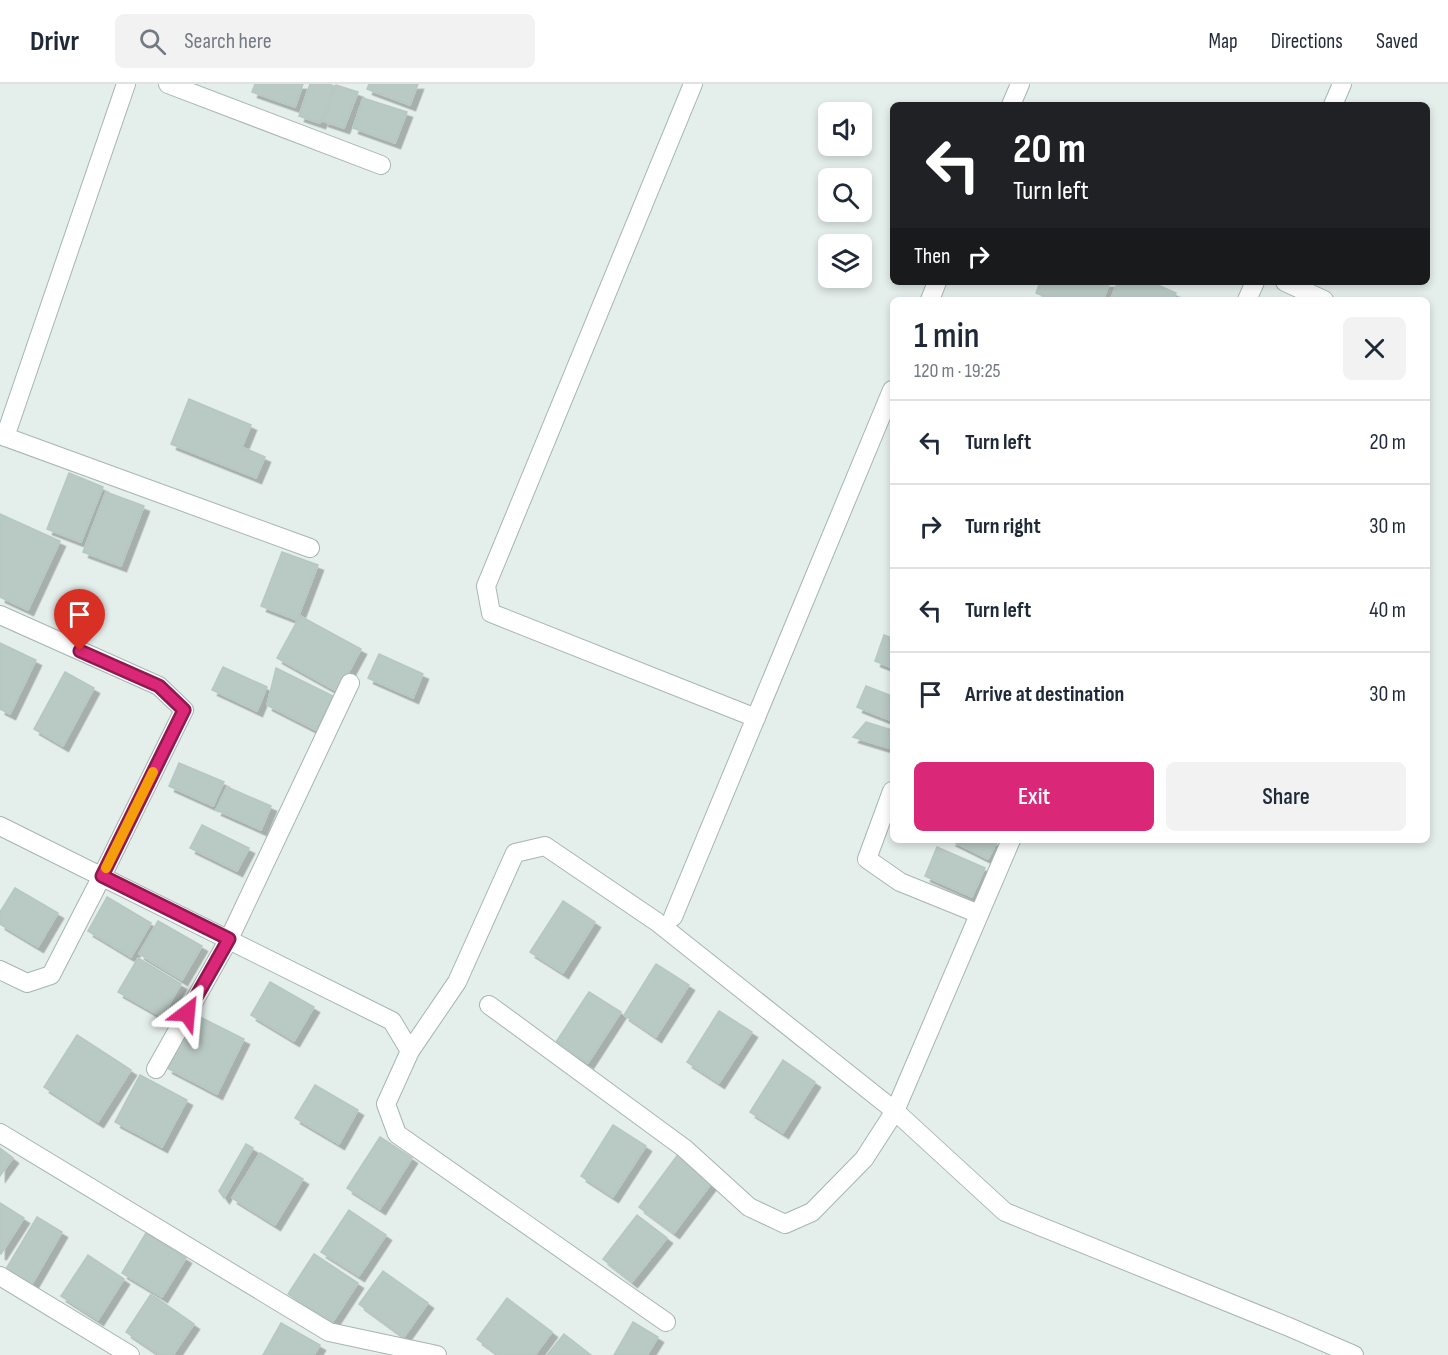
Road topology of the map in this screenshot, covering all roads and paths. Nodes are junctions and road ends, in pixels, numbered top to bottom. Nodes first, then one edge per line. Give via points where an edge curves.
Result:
1 (126, 84) edge
2 (168, 84) edge
3 (693, 84) edge
4 (1020, 84) edge
5 (1342, 84) edge
6 (1012, 102) edge
7 (1334, 102) edge
8 (381, 165) dead end
9 (1292, 285) edge
10 (1318, 297) edge
11 (890, 395) edge
12 (2, 436) edge
13 (310, 548) dead end
14 (0, 615) edge
15 (350, 683) dead end
16 (756, 718) junction
17 (890, 796) edge
18 (0, 826) edge
19 (1010, 843) edge
20 (102, 876) junction
21 (979, 914) junction
22 (673, 917) dead end
23 (229, 939) junction
24 (0, 970) edge
25 (489, 1005) dead end
26 (410, 1052) junction
27 (156, 1069) dead end
28 (895, 1111) junction
29 (0, 1133) edge
30 (0, 1276) edge
31 (666, 1322) dead end
32 (130, 1355) edge
33 (437, 1355) edge
34 (1354, 1355) edge

1 - 12 street
2 - 8 street
3 - 16 street via 486,586 491,613
4 - 6 street
5 - 7 street
9 - 10 street
11 - 16 street
12 - 13 street
14 - 20 street via 159,686 184,710
15 - 23 street
16 - 22 street
17 - 21 street via 867,859 900,882
18 - 20 street
19 - 21 street
20 - 23 street
20 - 24 street via 51,975 27,983
21 - 28 street
23 - 26 street via 392,1022
23 - 27 street
25 - 28 street via 684,1148 749,1207 785,1224 812,1212 857,1167
26 - 28 street via 457,982 515,853 545,846 657,922
26 - 31 street via 386,1104 397,1134
28 - 34 street via 1005,1212
29 - 33 street via 329,1332
30 - 32 street

